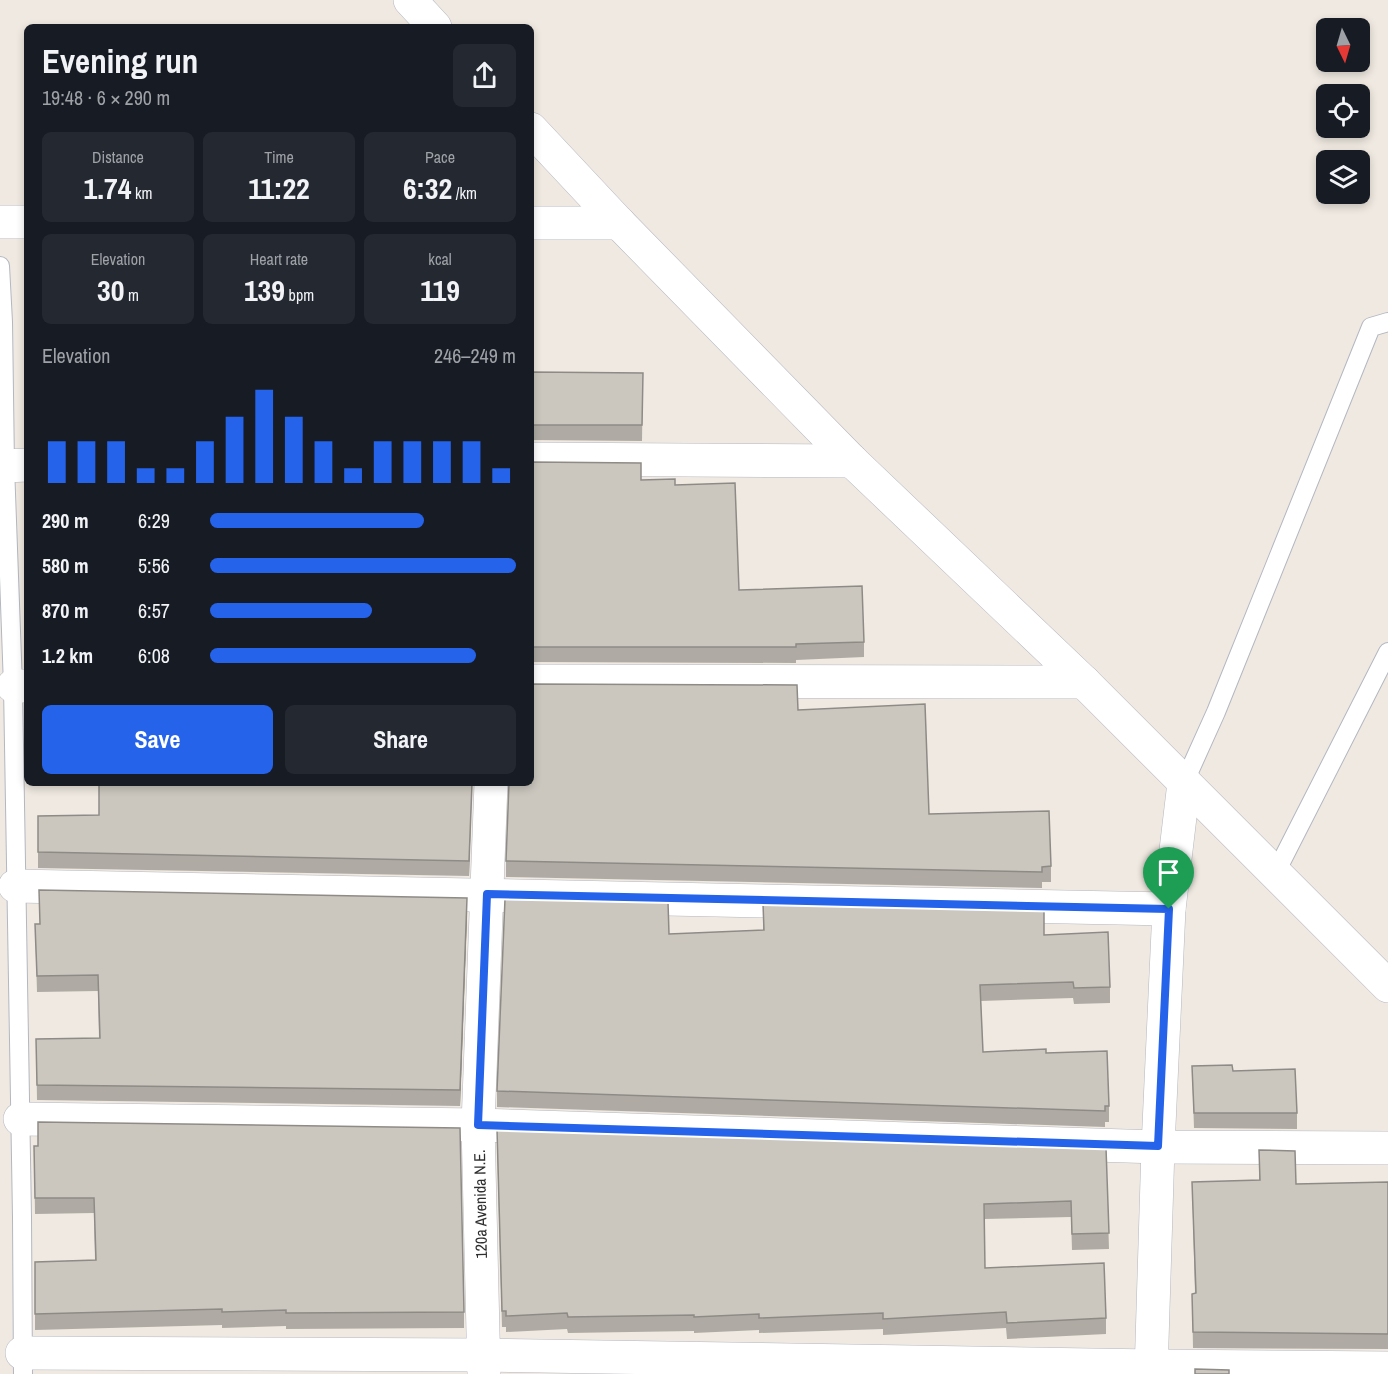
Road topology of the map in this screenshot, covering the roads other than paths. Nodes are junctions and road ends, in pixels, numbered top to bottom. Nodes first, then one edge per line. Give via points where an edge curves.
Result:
1 (410, 0) edge
2 (432, 24) edge
3 (534, 132) edge
4 (0, 222) edge
5 (24, 222) edge
6 (534, 223) edge
7 (619, 223) junction
8 (0, 266) edge
9 (1388, 322) edge
10 (534, 459) edge
11 (852, 460) junction
12 (16, 465) edge
13 (1388, 652) edge
14 (534, 681) edge
15 (1084, 682) junction
16 (20, 686) edge
17 (1184, 783) junction
18 (490, 786) edge
19 (1275, 874) junction
20 (15, 886) junction
21 (487, 894) junction
22 (1169, 909) junction
23 (1388, 986) edge
24 (20, 1119) junction
25 (478, 1125) junction
26 (1158, 1146) junction
27 (1388, 1148) edge
28 (22, 1364) edge
29 (484, 1365) edge
30 (1388, 1368) edge
31 (1152, 1370) edge

1 - 2 street
3 - 7 street
4 - 5 street
6 - 7 street
7 - 11 street
8 - 12 lane
9 - 17 lane via 1371,327
10 - 11 street
11 - 15 street
12 - 16 lane
13 - 19 lane
14 - 15 street
15 - 17 street
16 - 20 lane
17 - 19 street
17 - 22 street
18 - 21 street, 120a Avenida N.E.
19 - 23 street
20 - 21 street
20 - 24 lane
21 - 22 street
21 - 25 street, 120a Avenida N.E.
22 - 26 street
24 - 25 street
24 - 28 lane
25 - 26 street
25 - 29 street, 120a Avenida N.E.
26 - 27 street
26 - 31 street
28 - 29 street
29 - 31 street
30 - 31 street

